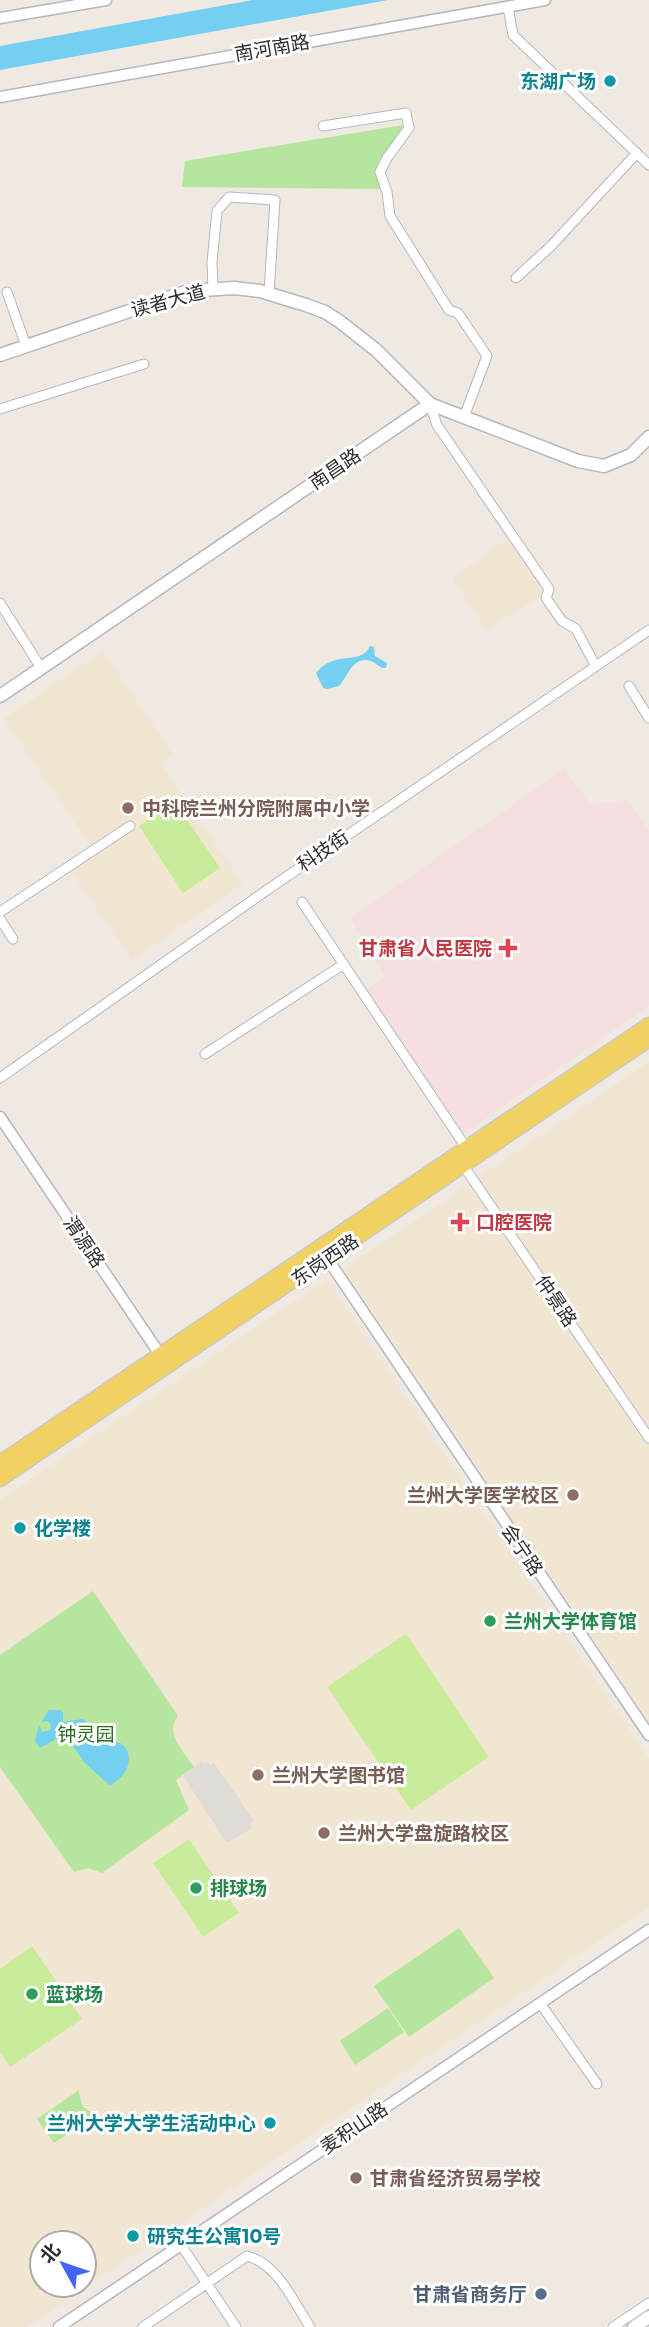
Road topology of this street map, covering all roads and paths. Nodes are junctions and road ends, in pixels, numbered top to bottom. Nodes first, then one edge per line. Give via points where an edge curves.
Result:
1 (106, 0) edge
2 (545, 0) edge
3 (54, 5) edge
4 (492, 5) edge
5 (508, 7) junction
6 (0, 19) edge
7 (0, 97) edge
8 (323, 126) dead end
9 (636, 153) junction
10 (649, 165) edge
11 (516, 278) dead end
12 (213, 288) junction
13 (7, 292) dead end
14 (269, 293) junction
15 (26, 346) junction
16 (0, 355) edge
17 (144, 364) dead end
18 (430, 404) junction
19 (0, 409) edge
20 (464, 417) junction
21 (649, 437) edge
22 (0, 603) edge
23 (649, 630) edge
24 (595, 665) junction
25 (41, 668) junction
26 (629, 686) dead end
27 (0, 696) edge
28 (649, 718) edge
29 (130, 826) dead end
30 (302, 902) dead end
31 (0, 912) edge
32 (0, 919) edge
33 (13, 939) dead end
34 (344, 964) junction
35 (649, 1025) edge
36 (649, 1040) edge
37 (205, 1054) dead end
38 (0, 1078) edge
39 (0, 1118) edge
40 (467, 1149) junction
41 (463, 1165) junction
42 (327, 1258) junction
43 (164, 1361) junction
44 (649, 1438) edge
45 (0, 1463) edge
46 (0, 1479) edge
47 (649, 1735) edge
48 (649, 1930) edge
49 (540, 2003) junction
50 (597, 2084) dead end
51 (181, 2245) junction
52 (206, 2283) junction
53 (649, 2302) edge
54 (649, 2317) edge
55 (60, 2327) edge
56 (143, 2327) edge
57 (236, 2327) edge
58 (310, 2327) edge
59 (613, 2327) edge
60 (634, 2327) edge

1 - 3 street
2 - 5 street, 南河南路
3 - 6 street
4 - 5 street, 南河南路
4 - 7 street, 南河南路
5 - 9 street via 513,35
8 - 20 street via 406,113 409,128 380,172 390,216 449,310 458,313 487,356
9 - 10 street
9 - 11 street
12 - 14 main road, 读者大道
12 - 14 street via 217,211 229,197 275,200
12 - 15 main road, 读者大道 via 168,297
13 - 15 street
14 - 18 main road, 读者大道 via 340,321
15 - 16 main road, 读者大道
17 - 19 street
18 - 20 main road
18 - 24 street via 437,425 549,589 546,598 562,621 576,629
18 - 25 main road, 南昌路
20 - 21 main road via 578,461 604,466 631,455
22 - 25 street
23 - 24 street, 科技街
24 - 38 street, 科技街
25 - 27 main road, 南昌路
26 - 28 street
29 - 31 street
30 - 34 street
32 - 33 street
34 - 37 street
34 - 40 street
35 - 40 main road, 东岗西路
36 - 41 main road, 东岗西路
39 - 43 street, 渭源路
40 - 43 main road, 东岗西路
41 - 42 main road, 东岗西路
41 - 44 street, 仲景路
42 - 43 main road, 东岗西路
42 - 47 street, 会宁路
43 - 45 main road, 东岗西路
43 - 46 main road, 东岗西路
48 - 49 street, 麦积山路
49 - 50 street
49 - 51 street, 麦积山路
51 - 52 street
51 - 55 street, 麦积山路
52 - 56 street
52 - 57 street
52 - 58 street via 247,2256 260,2259
53 - 59 street
54 - 60 main road

